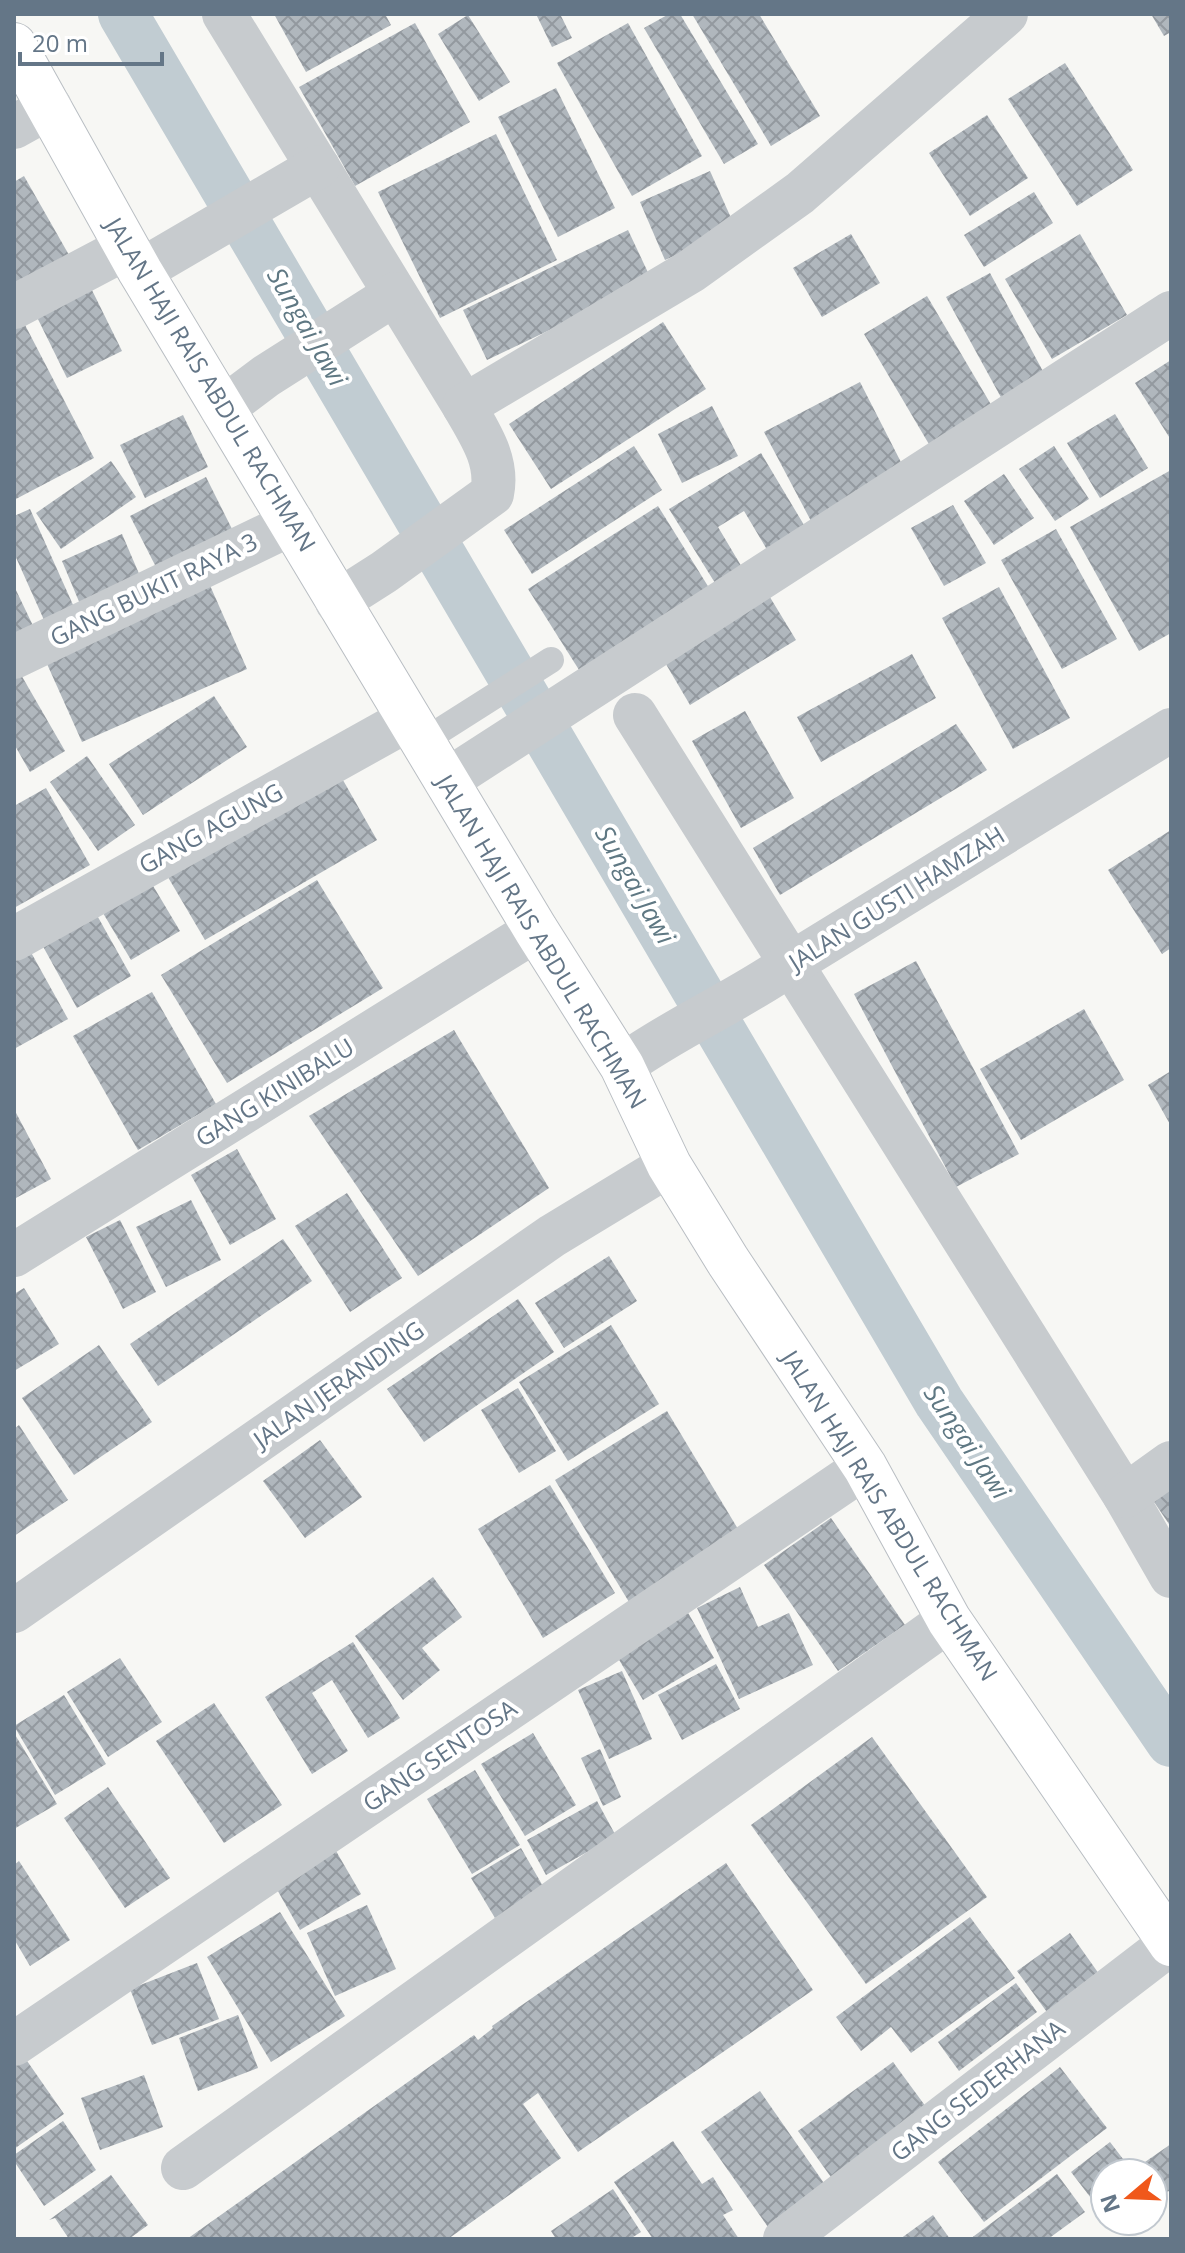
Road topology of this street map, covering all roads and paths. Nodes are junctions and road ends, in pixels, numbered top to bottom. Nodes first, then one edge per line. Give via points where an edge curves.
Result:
1 (224, 14) edge
2 (1006, 14) edge
3 (14, 45) edge
4 (32, 117) edge
5 (305, 174) junction
6 (133, 260) junction
7 (395, 294) junction
8 (14, 307) edge
9 (1171, 313) edge
10 (464, 406) junction
11 (222, 409) junction
12 (293, 523) junction
13 (337, 602) junction
14 (14, 657) edge
15 (545, 664) dead end
16 (635, 715) dead end
17 (415, 730) junction
18 (1171, 730) edge
19 (446, 781) junction
20 (536, 930) junction
21 (14, 939) edge
22 (779, 972) junction
23 (636, 1056) junction
24 (669, 1165) junction
25 (14, 1255) edge
26 (1171, 1463) edge
27 (865, 1467) junction
28 (1125, 1496) junction
29 (1171, 1576) edge
30 (14, 1611) edge
31 (949, 1620) junction
32 (1171, 1944) edge
33 (14, 2044) edge
34 (183, 2168) dead end
35 (785, 2239) edge

1 - 5 street
2 - 10 street via 800,193 691,271
3 - 4 street, JALAN HAJI RAIS ABDUL RACHMAN
4 - 6 street, JALAN HAJI RAIS ABDUL RACHMAN
5 - 6 street via 195,237
5 - 7 street
6 - 8 street
6 - 11 street, JALAN HAJI RAIS ABDUL RACHMAN
7 - 10 street
7 - 11 street
9 - 19 street
10 - 13 street via 489,452 496,477 492,494
11 - 12 street, JALAN HAJI RAIS ABDUL RACHMAN
12 - 13 street, JALAN HAJI RAIS ABDUL RACHMAN
12 - 14 street, GANG BUKIT RAYA 3
13 - 17 street, JALAN HAJI RAIS ABDUL RACHMAN
15 - 17 lane via 464,716
16 - 22 street
17 - 19 street, JALAN HAJI RAIS ABDUL RACHMAN
17 - 21 street, GANG AGUNG
18 - 22 street, JALAN GUSTI HAMZAH
19 - 20 street, JALAN HAJI RAIS ABDUL RACHMAN
20 - 23 street, JALAN HAJI RAIS ABDUL RACHMAN
20 - 25 street, GANG KINIBALU
22 - 23 street, JALAN GUSTI HAMZAH
22 - 28 street
23 - 24 street, JALAN HAJI RAIS ABDUL RACHMAN
24 - 27 street, JALAN HAJI RAIS ABDUL RACHMAN
24 - 30 street, JALAN JERANDING via 552,1236
26 - 28 street
27 - 31 street, JALAN HAJI RAIS ABDUL RACHMAN
27 - 33 street, GANG SENTOSA
28 - 29 street
31 - 32 street, JALAN HAJI RAIS ABDUL RACHMAN
31 - 34 street
32 - 35 street, GANG SEDERHANA

